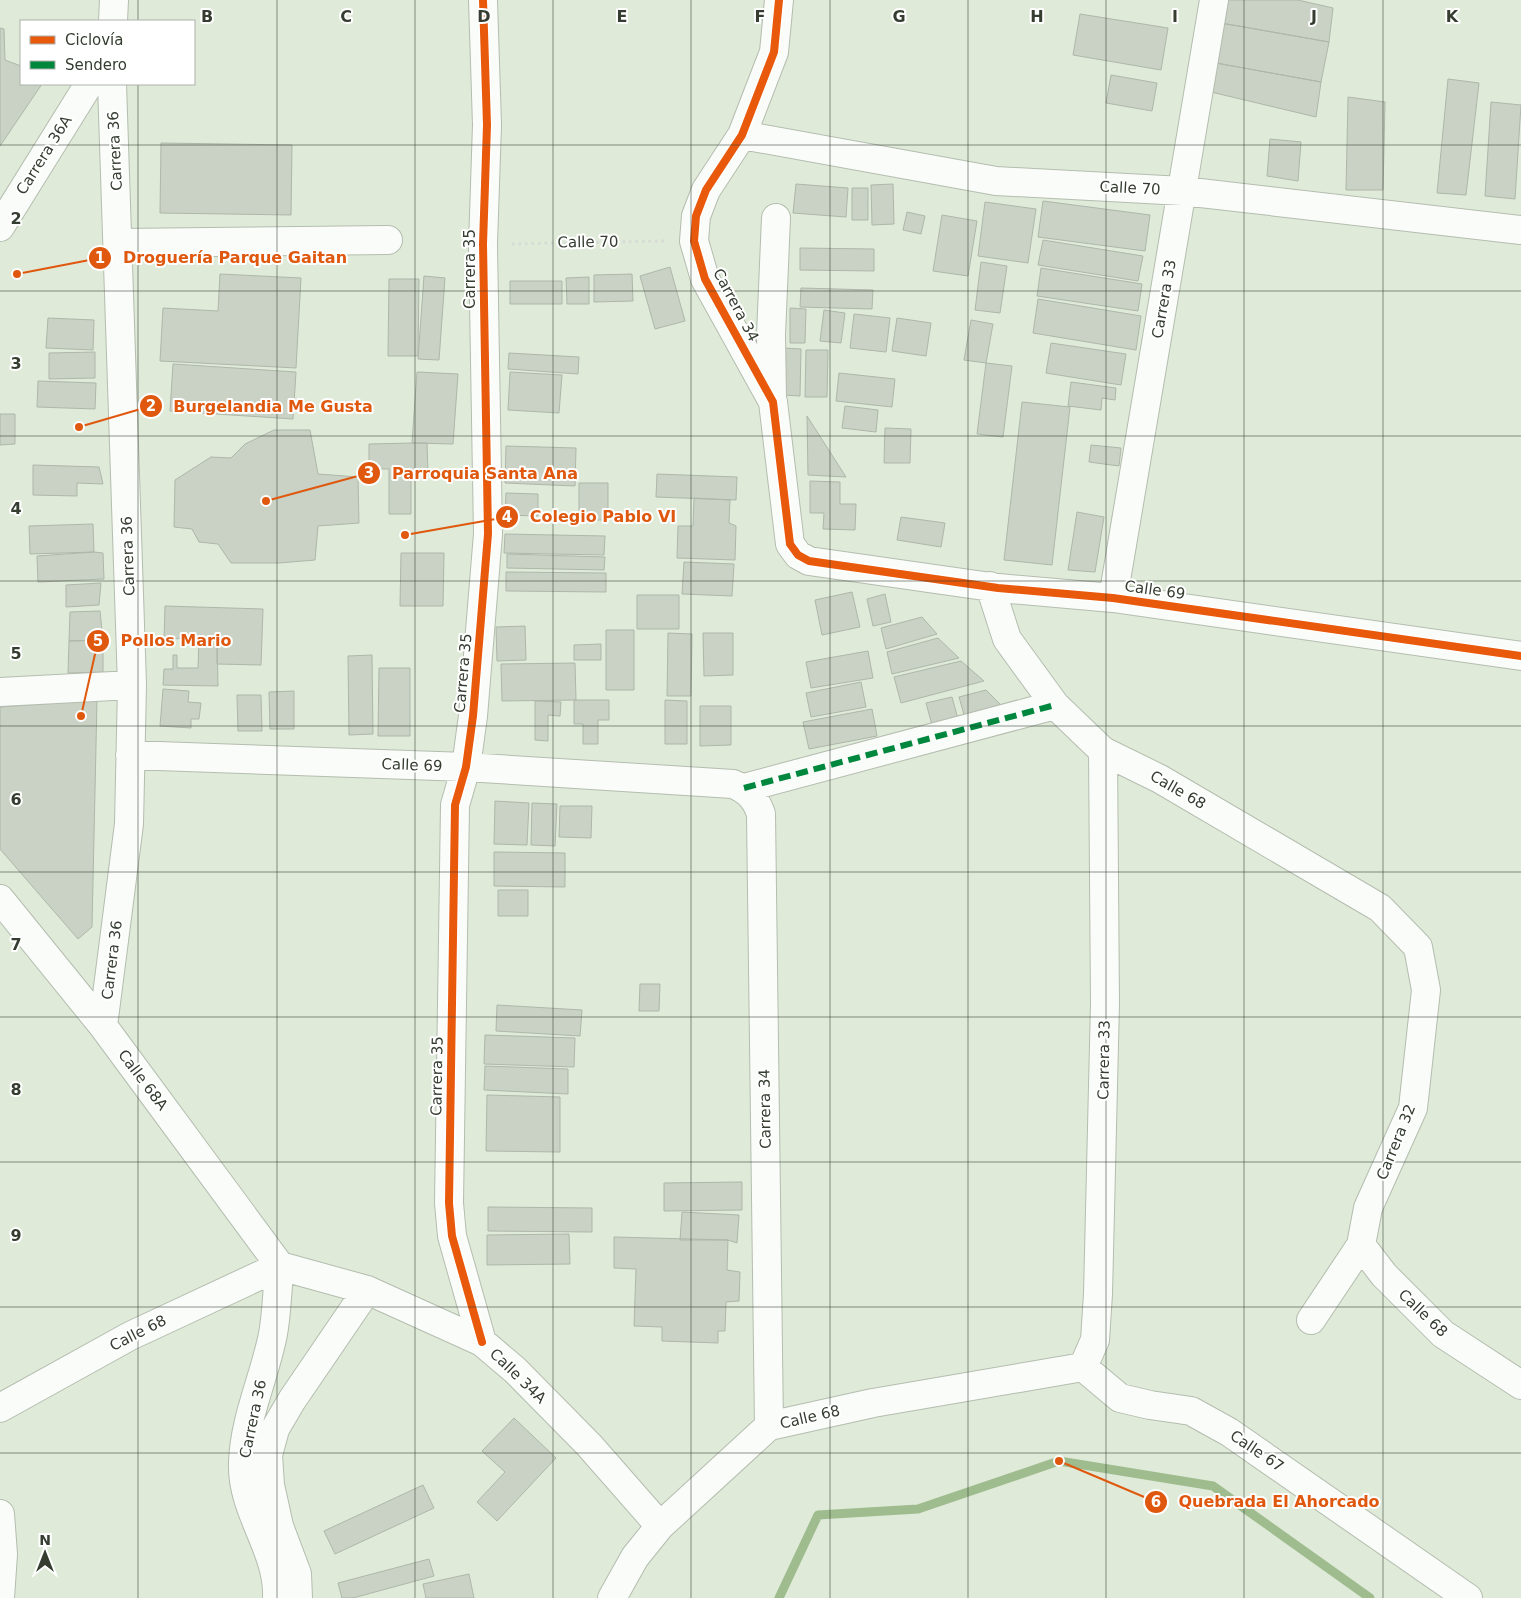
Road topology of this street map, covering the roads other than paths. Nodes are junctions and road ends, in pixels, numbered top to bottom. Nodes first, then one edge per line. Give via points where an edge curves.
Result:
1 (114, 0) edge
2 (483, 0) edge
3 (779, 0) edge
4 (1214, 0) edge
5 (112, 20) edge
6 (88, 85) edge
7 (112, 85) edge
8 (742, 135) junction
9 (1183, 191) junction
10 (776, 218) dead end
11 (0, 223) edge
12 (1521, 230) edge
13 (388, 240) dead end
14 (119, 243) junction
15 (772, 402) junction
16 (790, 544) joint
17 (990, 586) junction
18 (1113, 598) junction
19 (1521, 656) edge
20 (132, 685) junction
21 (0, 692) edge
22 (1055, 705) junction
23 (1103, 751) junction
24 (130, 755) junction
25 (466, 767) junction
26 (747, 792) junction
27 (0, 899) edge
28 (1418, 946) joint
29 (103, 1026) junction
30 (1361, 1245) junction
31 (280, 1266) junction
32 (367, 1290) junction
33 (1311, 1320) dead end
34 (482, 1342) junction
35 (1083, 1367) junction
36 (1521, 1385) edge
37 (0, 1408) edge
38 (768, 1426) junction
39 (0, 1514) edge
40 (660, 1526) junction
41 (0, 1598) edge
42 (277, 1598) edge
43 (298, 1598) edge
44 (612, 1598) edge
45 (1468, 1598) edge

1 - 5 street
2 - 25 street, Carrera 35 via 487,125 483,244 488,534
3 - 8 street, Carrera 34 via 774,52
4 - 9 street, Carrera 33
6 - 11 street, Carrera 36A
7 - 14 street, Carrera 36
8 - 9 street, Calle 70 via 996,181
8 - 15 street, Carrera 34 via 706,190 696,216 694,241 705,279
9 - 12 street, Calle 70
9 - 18 street, Carrera 33
10 - 15 street
13 - 14 street
14 - 20 street, Carrera 36
15 - 16 street, Carrera 34
16 - 17 street, Calle 69 via 798,555 809,561
17 - 18 street, Calle 69
17 - 22 street, Calle 68 via 1007,639
18 - 19 street, Calle 69
20 - 21 street
20 - 24 street, Carrera 36
22 - 23 street, Calle 68
22 - 26 street
23 - 28 street, Calle 68 via 1160,778 1380,908
23 - 35 street, Carrera 33 via 1105,1003 1098,1294 1095,1340
24 - 25 street, Calle 69
24 - 29 street, Carrera 36 via 129,824
25 - 26 street, Calle 69 via 733,784
25 - 34 street, Carrera 35 via 455,805 449,1203 452,1236
26 - 38 street, Carrera 34 via 757,803 761,814
27 - 29 street, Calle 68A
28 - 30 street, Carrera 32 via 1426,990 1413,1108 1368,1208
29 - 31 street, Calle 68A
30 - 33 street, Carrera 32
30 - 36 street, Calle 68 via 1384,1275 1443,1334
31 - 32 street, Calle 34A
31 - 37 street, Calle 68 via 130,1336
31 - 42 street, Carrera 36 via 273,1333 243,1464 250,1506 271,1557
32 - 34 street, Calle 34A
32 - 43 street via 292,1400 275,1429 268,1455 270,1485 279,1526 297,1574
34 - 40 street, Calle 34A via 515,1370 589,1445
35 - 38 street, Calle 68 via 873,1403
35 - 45 street, Calle 67 via 1120,1398 1191,1411 1229,1432
38 - 40 street, Calle 68
39 - 41 street
40 - 44 street, Calle 68 via 635,1557

